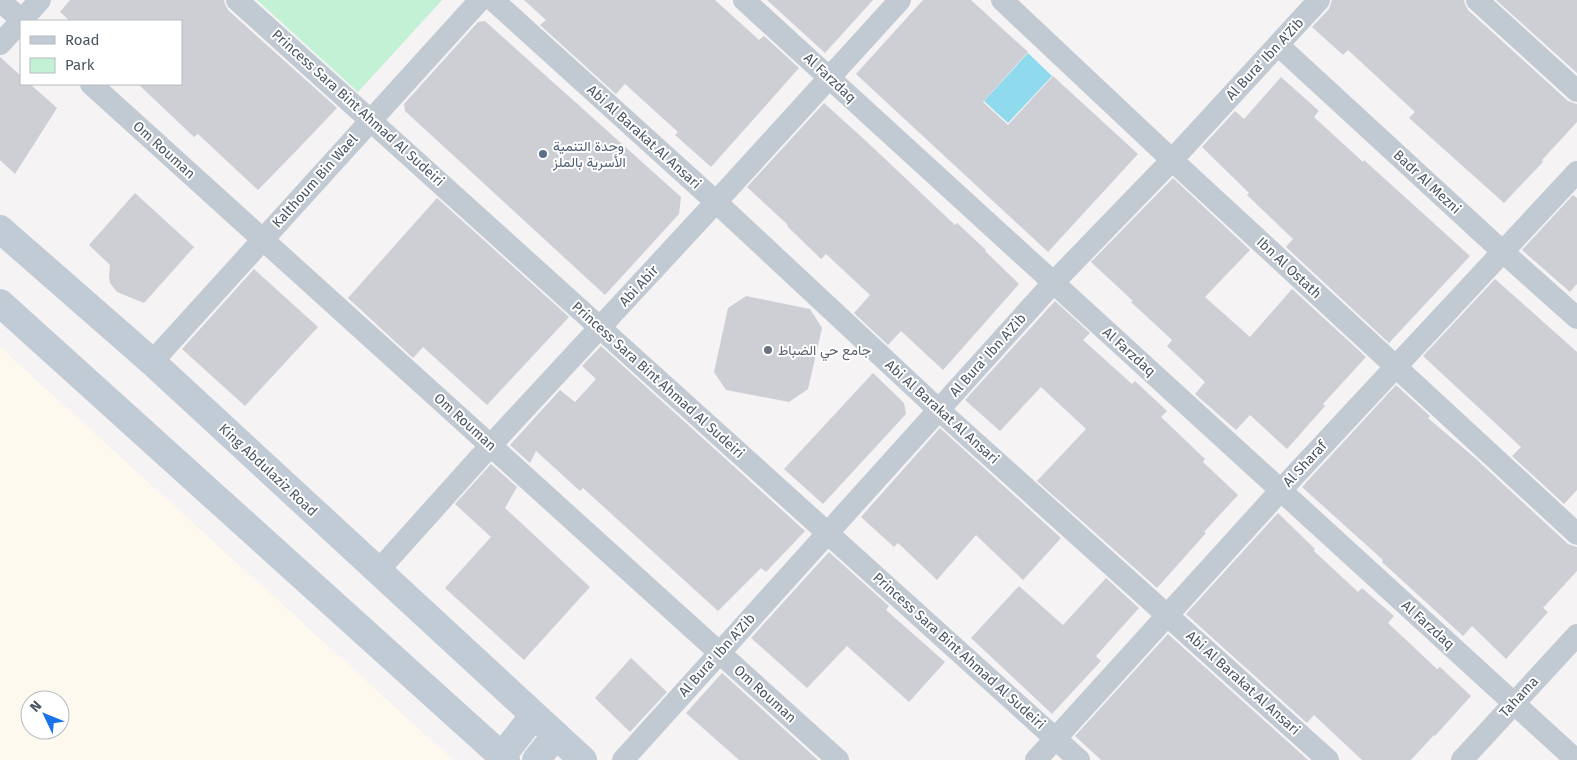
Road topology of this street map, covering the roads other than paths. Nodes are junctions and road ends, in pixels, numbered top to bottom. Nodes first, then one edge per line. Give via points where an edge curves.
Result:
1 (0, 0) edge
2 (40, 0) edge
3 (237, 0) edge
4 (480, 0) edge
5 (493, 0) edge
6 (744, 0) edge
7 (900, 0) edge
8 (1002, 0) edge
9 (1319, 0) edge
10 (1477, 0) edge
11 (22, 20) edge
12 (20, 22) edge
13 (0, 44) edge
14 (1278, 45) junction
15 (829, 77) junction
16 (93, 85) edge
17 (1577, 91) edge
18 (371, 120) junction
19 (1172, 160) junction
20 (1577, 172) edge
21 (716, 202) junction
22 (0, 229) edge
23 (262, 239) junction
24 (1503, 252) junction
25 (1053, 283) junction
26 (0, 303) edge
27 (1577, 318) edge
28 (600, 327) junction
29 (152, 362) junction
30 (1396, 367) junction
31 (939, 410) junction
32 (491, 445) junction
33 (1280, 491) junction
34 (827, 533) junction
35 (1577, 534) edge
36 (378, 572) junction
37 (1167, 615) junction
38 (1577, 635) edge
39 (719, 652) junction
40 (1514, 703) junction
41 (534, 715) junction
42 (556, 735) junction
43 (1056, 739) junction
44 (504, 758) edge
45 (536, 760) edge
46 (583, 760) edge
47 (623, 760) edge
48 (838, 760) edge
49 (1036, 760) edge
50 (1079, 760) edge
51 (1328, 760) edge
52 (1462, 760) edge
53 (1576, 760) edge

1 - 11 street
2 - 11 street
3 - 18 street, Princess Sara Bint Ahmad Al Sudeiri
4 - 18 street, Kalthoum Bin Wael
5 - 21 street, Abi Al Barakat Al Ansari
6 - 15 street, Al Farzdaq
7 - 15 street, Abi Abir
8 - 19 street, Ibn Al Ostath
9 - 14 street, Al Bura' Ibn A'Zib
10 - 17 street
12 - 13 street
14 - 19 street, Al Bura' Ibn A'Zib
14 - 24 street, Badr Al Mezni
15 - 21 street, Abi Abir
15 - 25 street, Al Farzdaq
16 - 23 street, Om Rouman
18 - 23 street, Kalthoum Bin Wael
18 - 28 street, Princess Sara Bint Ahmad Al Sudeiri
19 - 25 street, Al Bura' Ibn A'Zib
19 - 30 street, Ibn Al Ostath
20 - 24 street, Al Sharaf
21 - 28 street, Abi Abir
21 - 31 street, Abi Al Barakat Al Ansari
22 - 29 main road, King Abdulaziz Road
23 - 29 street, Kalthoum Bin Wael
23 - 32 street, Om Rouman
24 - 27 street, Badr Al Mezni
24 - 30 street, Al Sharaf
25 - 31 street, Al Bura' Ibn A'Zib
25 - 33 street, Al Farzdaq
26 - 44 main road
28 - 32 street, Abi Abir
28 - 34 street, Princess Sara Bint Ahmad Al Sudeiri
29 - 36 main road, King Abdulaziz Road
30 - 33 street, Al Sharaf
30 - 35 street, Ibn Al Ostath
31 - 34 street, Al Bura' Ibn A'Zib
31 - 37 street, Abi Al Barakat Al Ansari
32 - 36 street, Abi Abir
32 - 39 street, Om Rouman
33 - 37 street, Al Sharaf
33 - 40 street, Al Farzdaq
34 - 39 street, Al Bura' Ibn A'Zib
34 - 43 street, Princess Sara Bint Ahmad Al Sudeiri
36 - 41 main road, King Abdulaziz Road
37 - 43 street, Al Sharaf
37 - 51 street, Abi Al Barakat Al Ansari
38 - 40 street, Tahama
39 - 47 street, Al Bura' Ibn A'Zib
39 - 48 street, Om Rouman
40 - 52 street, Tahama
40 - 53 street, Al Farzdaq
41 - 42 main road, King Abdulaziz Road
41 - 44 main road
42 - 45 main road
42 - 46 main road, King Abdulaziz Road
43 - 49 street, Al Sharaf
43 - 50 street, Princess Sara Bint Ahmad Al Sudeiri

